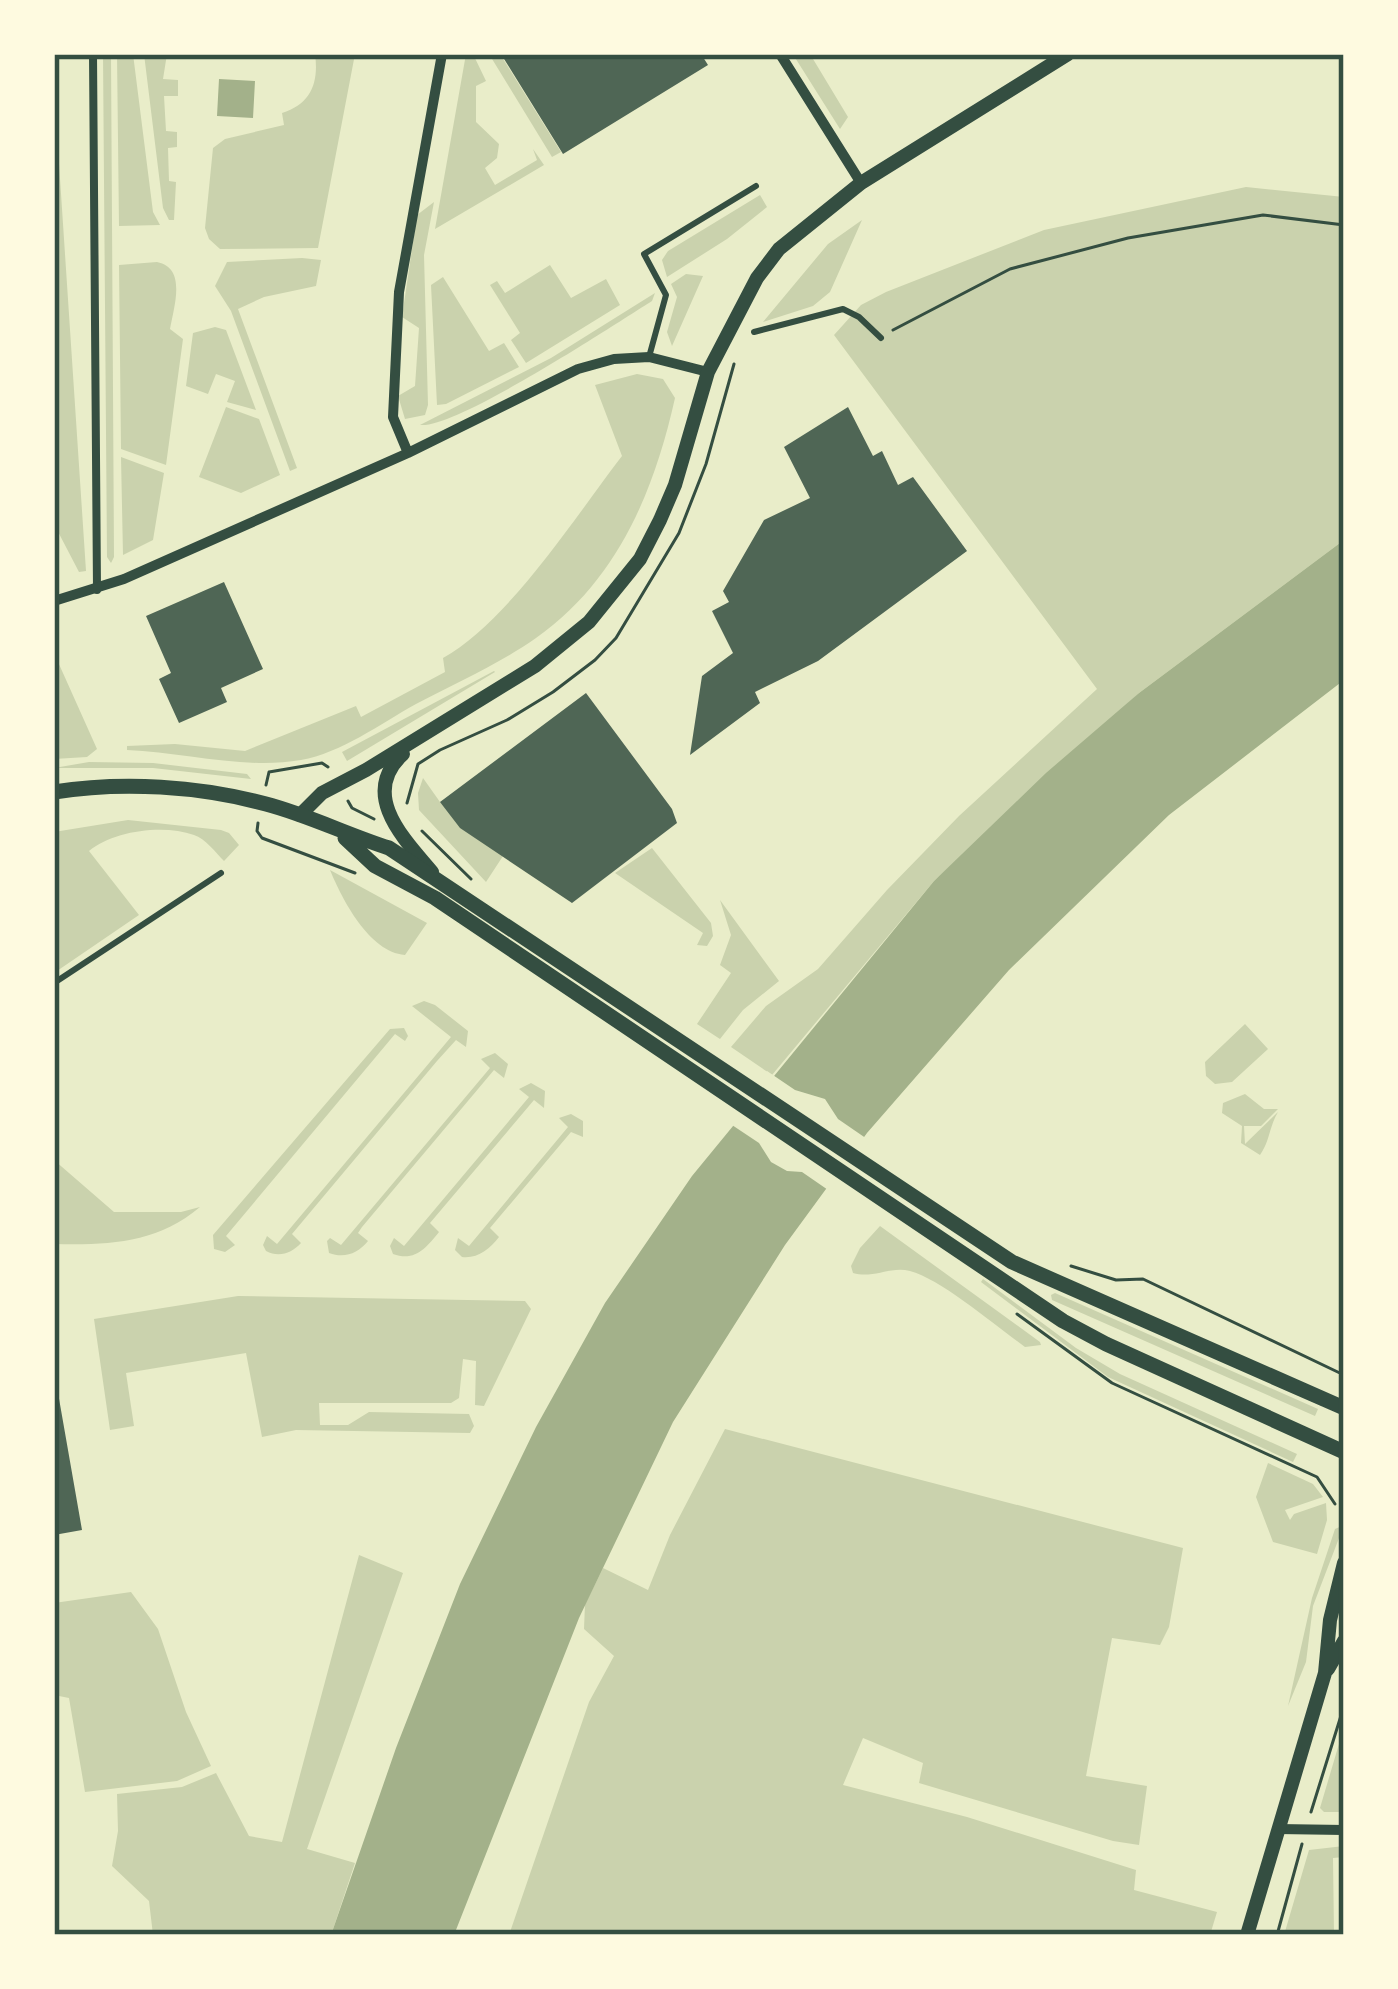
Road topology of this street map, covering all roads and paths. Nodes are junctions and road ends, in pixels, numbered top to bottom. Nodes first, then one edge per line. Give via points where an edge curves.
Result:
1 (93, 54) edge
2 (442, 54) edge
3 (780, 54) edge
4 (1068, 54) edge
5 (861, 184) junction
6 (756, 186) dead end
7 (1344, 225) edge
8 (754, 332) dead end
9 (881, 338) joint
10 (649, 357) junction
11 (708, 372) junction
12 (408, 452) junction
13 (97, 590) junction
14 (54, 601) edge
15 (424, 734) junction
16 (269, 772) dead end
17 (54, 792) edge
18 (262, 803) junction
19 (300, 815) junction
20 (418, 826) dead end
21 (338, 832) junction
22 (221, 873) dead end
23 (355, 873) dead end
24 (435, 875) junction
25 (480, 897) junction
26 (54, 982) edge
27 (1060, 1263) dead end
28 (1012, 1310) dead end
29 (1344, 1375) edge
30 (1344, 1408) edge
31 (1344, 1451) edge
32 (1335, 1504) dead end
33 (1344, 1563) edge
34 (1344, 1641) edge
35 (1325, 1673) junction
36 (1278, 1829) junction
37 (1344, 1830) edge
38 (1246, 1935) edge

1 - 13 street
2 - 12 street via 399,292 393,417
3 - 5 street
4 - 5 street
5 - 11 street via 779,249
6 - 10 lane via 644,254 666,295
7 - 9 path via 1263,215 1111,242 1010,269
8 - 9 lane via 843,309
10 - 11 street
10 - 12 street via 578,370
11 - 15 street via 667,503 613,595 562,646
12 - 13 street
13 - 14 street
15 - 19 street via 322,793
15 - 24 street via 394,762 383,796 394,825
16 - 18 path
17 - 18 main road via 152,787
18 - 19 main road
18 - 23 path via 262,838
19 - 21 main road
20 - 25 path
21 - 24 main road via 389,848
21 - 31 main road via 375,866 1084,1332
22 - 26 lane
24 - 25 main road
25 - 30 main road via 1012,1262
27 - 29 path via 1143,1279
28 - 32 path via 1125,1389 1317,1477
33 - 35 street
34 - 35 street
35 - 36 street
36 - 37 street
36 - 38 street

